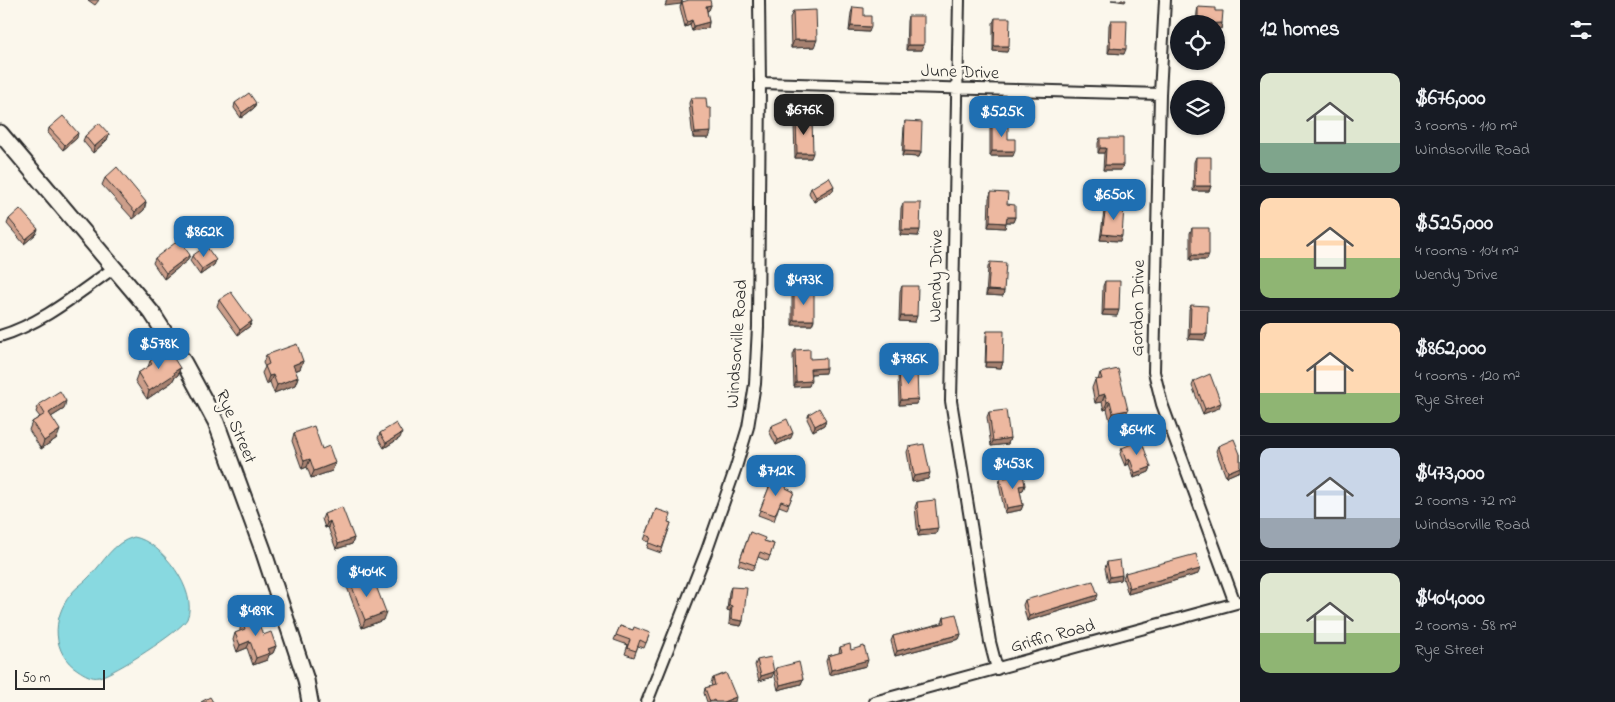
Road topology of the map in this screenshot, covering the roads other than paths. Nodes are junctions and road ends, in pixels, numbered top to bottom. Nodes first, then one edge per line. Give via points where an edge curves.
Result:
1 (759, 0) edge
2 (959, 0) edge
3 (1165, 0) edge
4 (760, 83) junction
5 (956, 89) junction
6 (1160, 94) junction
7 (0, 133) edge
8 (114, 268) junction
9 (0, 336) edge
10 (1237, 602) edge
11 (997, 669) junction
12 (310, 702) edge
13 (647, 702) edge
14 (874, 702) edge

1 - 4 street, Windsorville Road
2 - 5 street, Wendy Drive
3 - 6 street, Gordon Drive
4 - 5 street, June Drive
4 - 13 street, Windsorville Road via 758,327 755,384 748,427 707,550
5 - 6 street, June Drive
5 - 11 street, Wendy Drive via 951,401
6 - 10 street, Gordon Drive via 1154,372 1162,404
7 - 8 street, Rye Street
8 - 9 street via 44,317
8 - 12 street, Rye Street via 152,313 216,422 266,560 306,680
10 - 11 street, Griffin Road
11 - 14 street, Griffin Road

